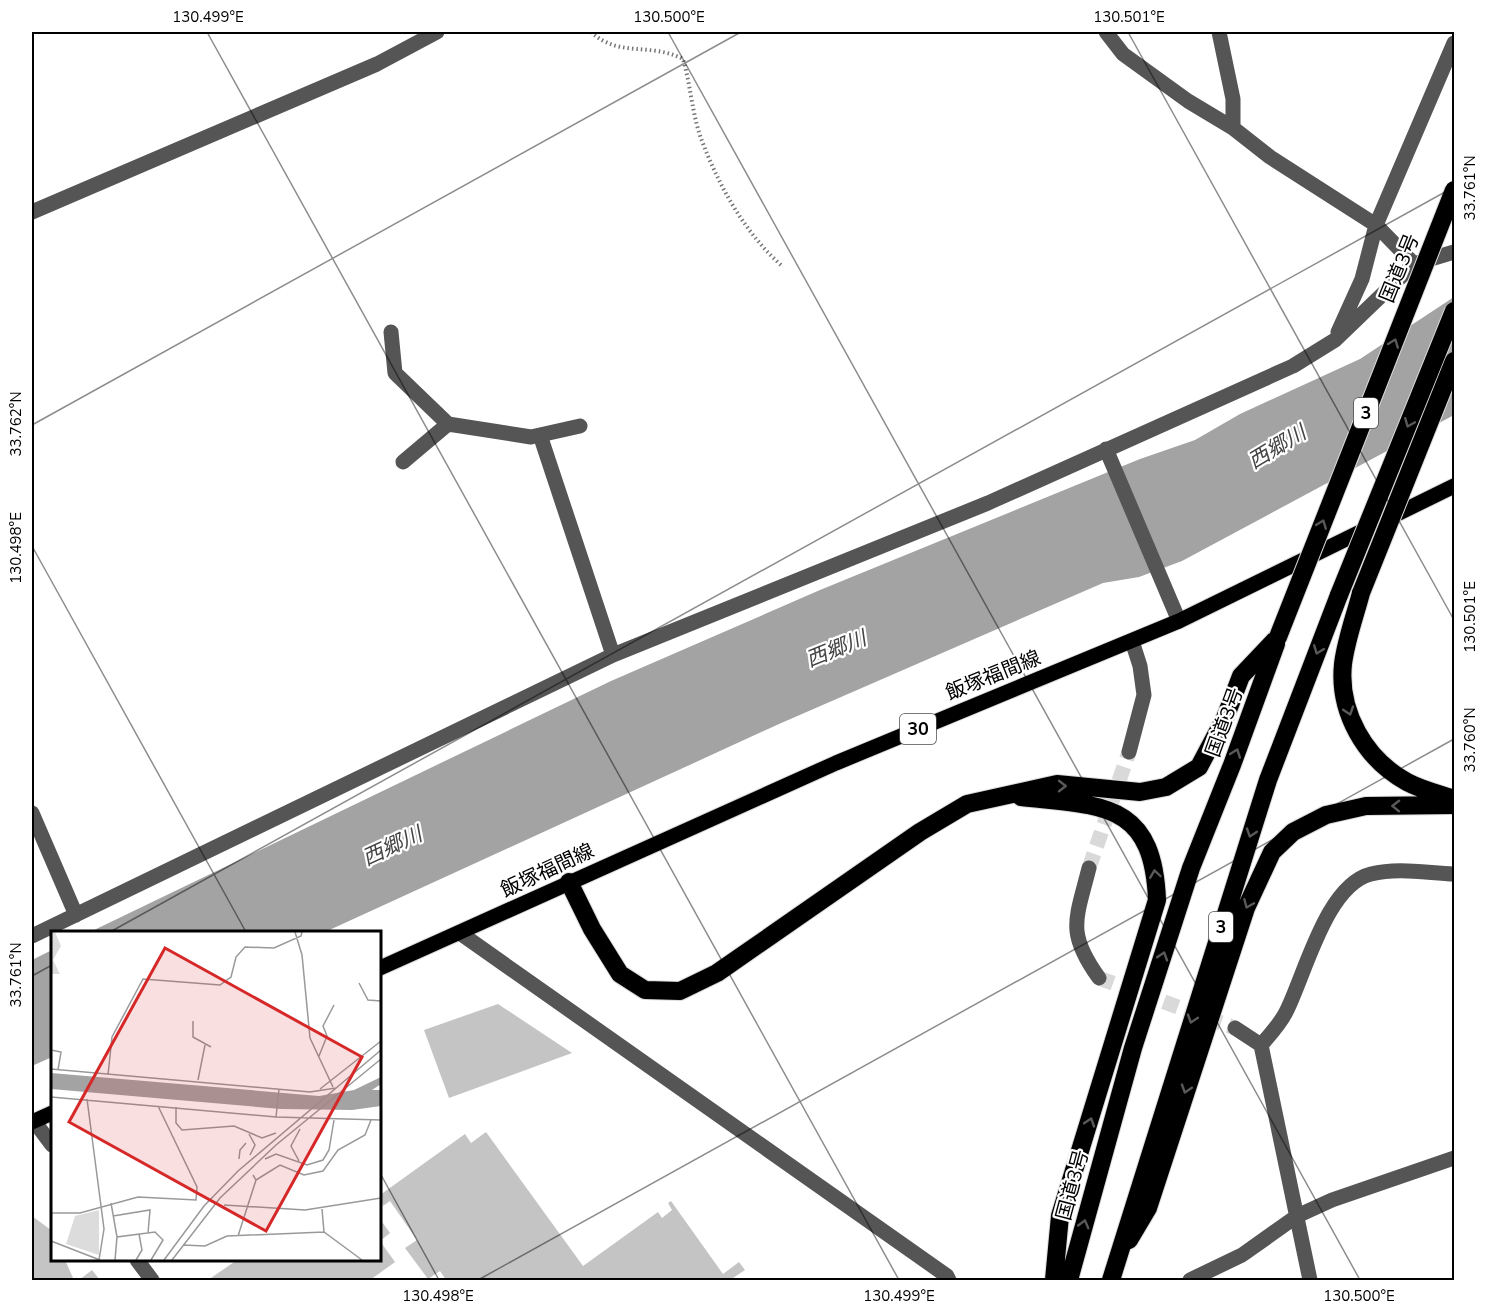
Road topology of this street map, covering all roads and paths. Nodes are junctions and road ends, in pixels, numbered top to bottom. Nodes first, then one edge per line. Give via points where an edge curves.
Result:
1 (437, 32) edge
2 (591, 32) edge
3 (1106, 32) edge
4 (1219, 32) edge
5 (1455, 44) edge
6 (1233, 128) junction
7 (1455, 190) edge
8 (32, 212) edge
9 (1376, 225) junction
10 (1455, 252) edge
11 (1414, 264) junction
12 (781, 265) dead end
13 (1455, 311) edge
14 (391, 332) dead end
15 (1335, 340) junction
16 (1455, 361) edge
17 (448, 424) junction
18 (580, 426) dead end
19 (540, 435) junction
20 (1106, 449) junction
21 (403, 462) dead end
22 (1455, 486) edge
23 (1179, 621) junction
24 (1278, 637) junction
25 (1132, 641) junction
26 (613, 655) junction
27 (1129, 752) tunnel mouth
28 (1004, 795) junction
29 (1455, 799) edge
30 (1455, 805) edge
31 (32, 813) edge
32 (1089, 868) tunnel mouth
33 (1455, 874) edge
34 (569, 882) junction
35 (76, 915) junction
36 (459, 933) junction
37 (32, 936) edge
38 (381, 968) edge
39 (1099, 978) tunnel mouth
40 (1235, 1028) tunnel mouth
41 (1261, 1045) junction
42 (51, 1113) edge
43 (33, 1121) edge
44 (51, 1144) edge
45 (1455, 1158) edge
46 (1297, 1216) junction
47 (138, 1261) edge
48 (1113, 1272) edge
49 (152, 1281) edge
50 (949, 1281) edge
51 (1054, 1281) edge
52 (1069, 1281) edge
53 (1190, 1281) edge
54 (1310, 1281) edge

1 - 8 street via 377,64
2 - 12 path via 603,43 668,51 683,59 701,140 739,216 764,250
3 - 6 street via 1123,54 1188,102
4 - 6 street via 1233,99
5 - 9 street
6 - 9 street via 1270,157
24 -> 7 highway, 国道3号 / 3, bridge
9 - 11 street
9 - 15 street via 1362,279
10 - 11 street
11 - 15 street
13 -> 48 highway, 3, bridge via 1268,780
14 - 17 street via 395,373
15 - 20 street via 1293,366
16 -> 29 highway, bridge via 1361,593 1343,664 1343,692 1361,741 1383,766 1408,782
17 - 19 street via 531,437
17 - 21 street
18 - 19 street
19 - 26 street
20 - 23 street
20 - 26 street via 988,503
22 - 23 main road, 飯塚福間線 / 30
23 - 25 main road, 飯塚福間線 / 30
28 -> 24 highway via 1057,784 1140,792 1166,787 1199,767 1225,718 1241,676
52 -> 24 highway, 国道3号 / 3 via 1133,1048 1184,890
25 - 27 street via 1144,695
25 - 34 main road, 飯塚福間線 / 30 via 836,763
26 - 35 street
28 - 34 highway via 967,804 920,832 717,973 680,991 645,990 620,974 591,929
51 -> 28 highway via 1060,1216 1157,900 1156,872 1148,845 1135,825 1112,812
30 -> 48 highway via 1366,806 1326,814 1293,832 1272,852 1246,908 1148,1208
31 - 35 street
32 - 39 street via 1074,926 1082,954
33 - 41 street via 1401,871 1370,874 1352,883 1330,912 1286,1014
34 - 36 main road, 飯塚福間線 / 30
35 - 37 street
36 - 38 main road, 飯塚福間線 / 30
36 - 50 street
40 - 41 street
41 - 46 street
42 - 43 main road
43 - 44 street
45 - 46 street
46 - 53 street via 1242,1256
46 - 54 street
47 - 49 street

